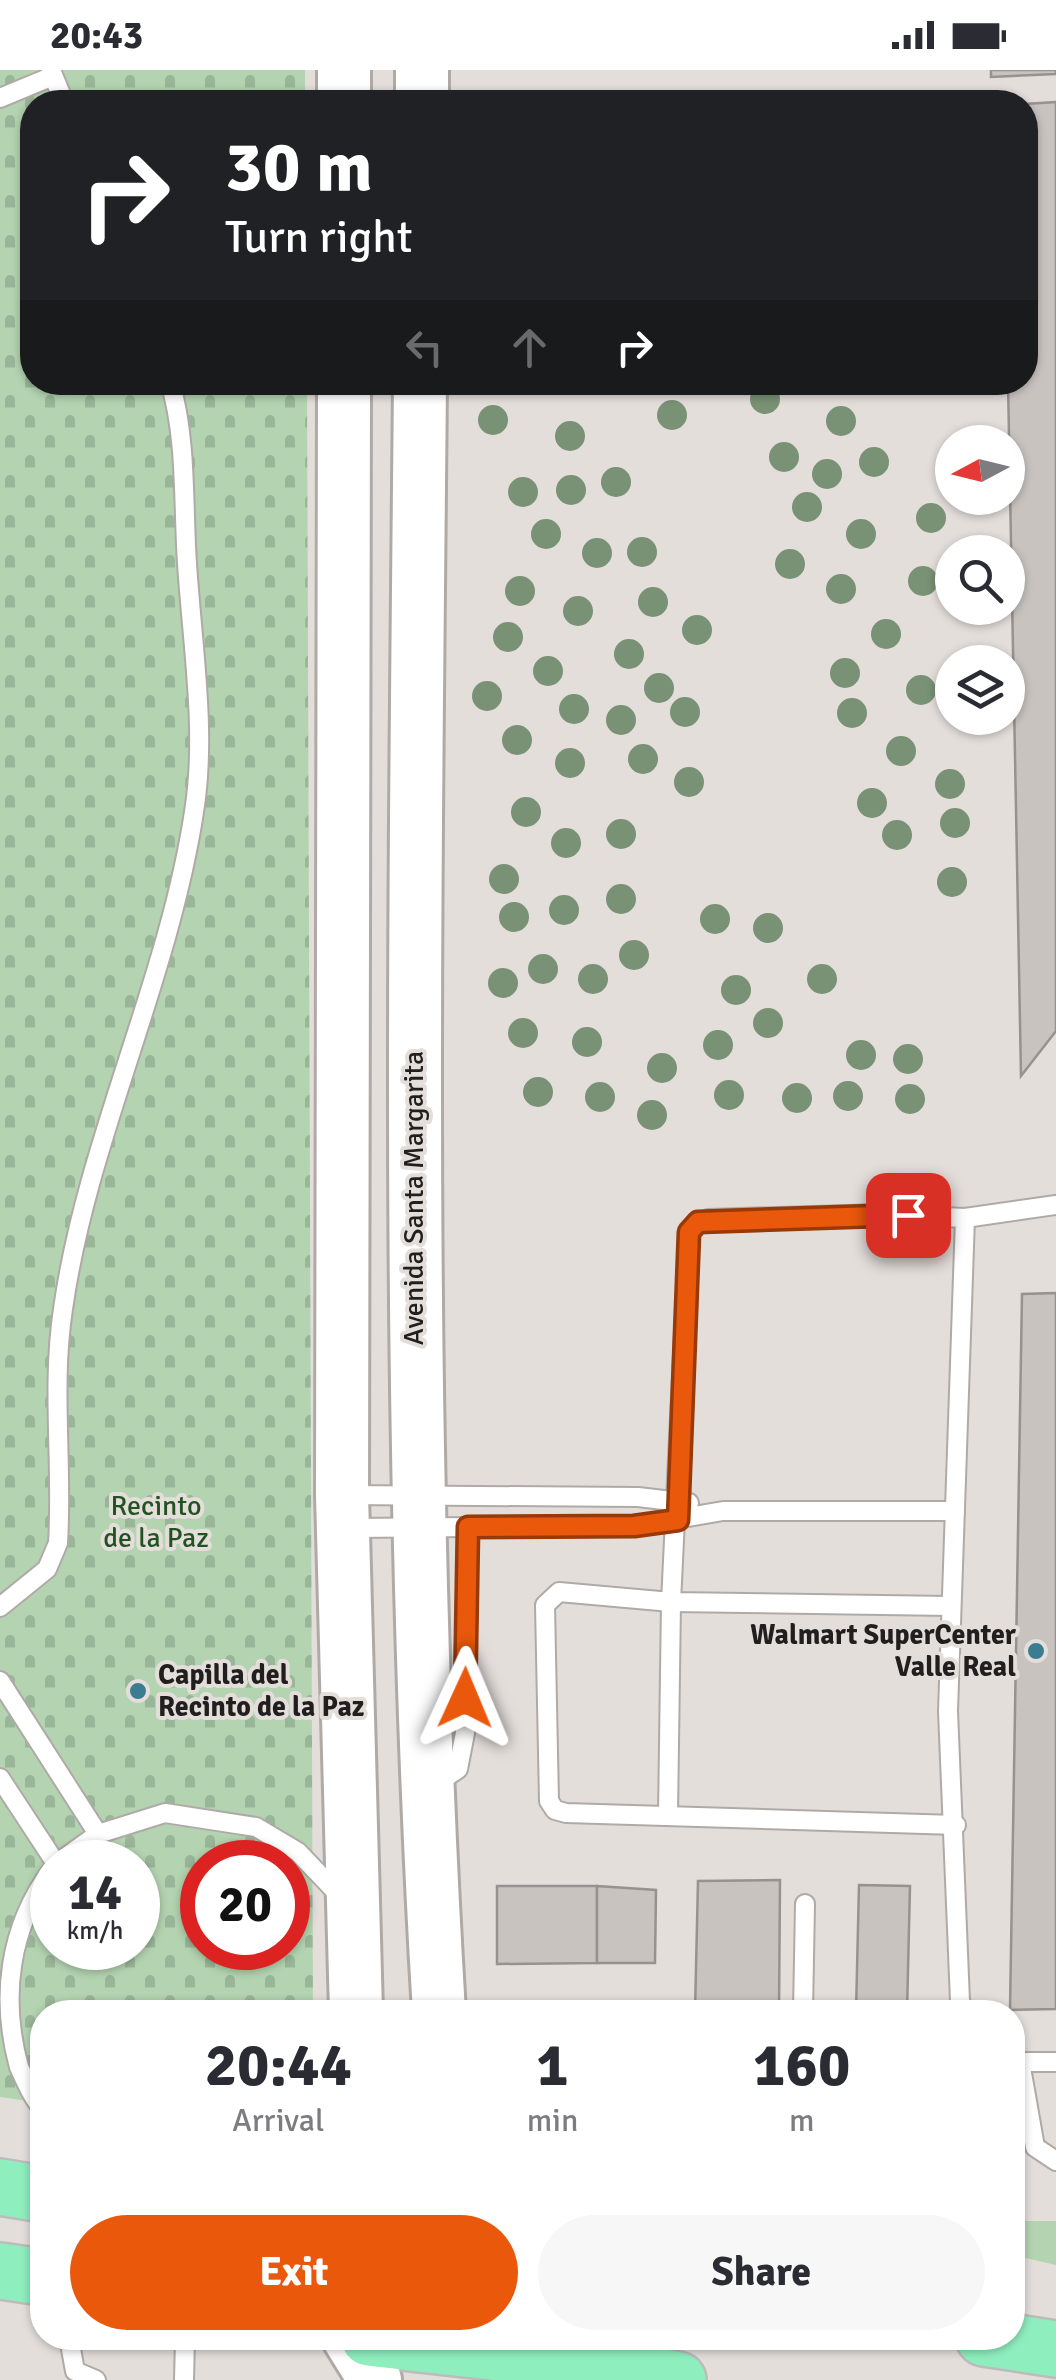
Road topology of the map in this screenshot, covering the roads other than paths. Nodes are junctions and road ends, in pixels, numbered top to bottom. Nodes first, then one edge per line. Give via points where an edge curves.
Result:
1 (52, 73) edge
2 (0, 98) edge
3 (172, 395) edge
4 (344, 395) edge
5 (420, 395) edge
6 (1056, 1204) edge
7 (965, 1218) junction
8 (678, 1510) junction
9 (955, 1511) junction
10 (342, 1512) junction
11 (434, 1516) junction
12 (670, 1602) junction
13 (0, 1606) edge
14 (950, 1606) junction
15 (0, 1681) edge
16 (0, 1778) edge
17 (668, 1815) junction
18 (956, 1824) junction
19 (98, 1834) junction
20 (42, 1840) edge
21 (89, 1840) edge
22 (30, 1899) edge
23 (804, 1904) dead end
24 (352, 1908) junction
25 (356, 2000) edge
26 (438, 2000) edge
27 (803, 2000) edge
28 (960, 2000) edge
29 (10, 2049) junction
30 (1025, 2060) edge
31 (1056, 2062) edge
32 (0, 2068) edge
33 (30, 2086) edge
34 (1025, 2112) edge
35 (1056, 2161) edge
36 (0, 2187) edge
37 (30, 2192) edge
38 (0, 2271) edge
39 (30, 2275) edge
40 (1025, 2344) edge
41 (1056, 2349) edge
42 (71, 2350) edge
43 (185, 2350) edge
44 (357, 2350) edge
45 (434, 2350) edge
46 (467, 2356) edge
47 (96, 2380) edge
48 (184, 2380) edge
49 (375, 2380) edge
50 (678, 2380) edge

1 - 2 lane
3 - 13 lane via 196,708 195,808 63,1308 56,1376 58,1544 47,1569
4 - 10 main road
5 - 11 main road, Avenida Santa Margarita via 412,1073
6 - 7 lane
7 - 8 lane via 880,1214 698,1222 689,1232
7 - 9 lane
8 - 9 lane
8 - 11 lane
8 - 11 lane via 634,1526
8 - 12 lane
9 - 14 lane
10 - 11 lane
10 - 11 lane
10 - 24 main road
11 - 26 main road, Avenida Santa Margarita via 425,1791
12 - 14 lane
12 - 17 lane
12 - 17 lane via 558,1592 546,1606 555,1810
14 - 18 lane
15 - 19 lane
16 - 20 lane
17 - 18 lane
18 - 28 lane
19 - 21 lane
19 - 24 lane via 166,1813 256,1827 298,1852
22 - 29 lane via 8,1950 2,2000
23 - 27 lane
24 - 25 main road
29 - 32 lane
29 - 33 lane
30 - 31 lane
34 - 35 lane via 1036,2147
36 - 37 main road
38 - 39 main road
40 - 41 main road
42 - 47 lane via 75,2371
43 - 48 lane
44 - 49 main road
45 - 46 main road
46 - 50 main road via 518,2352

